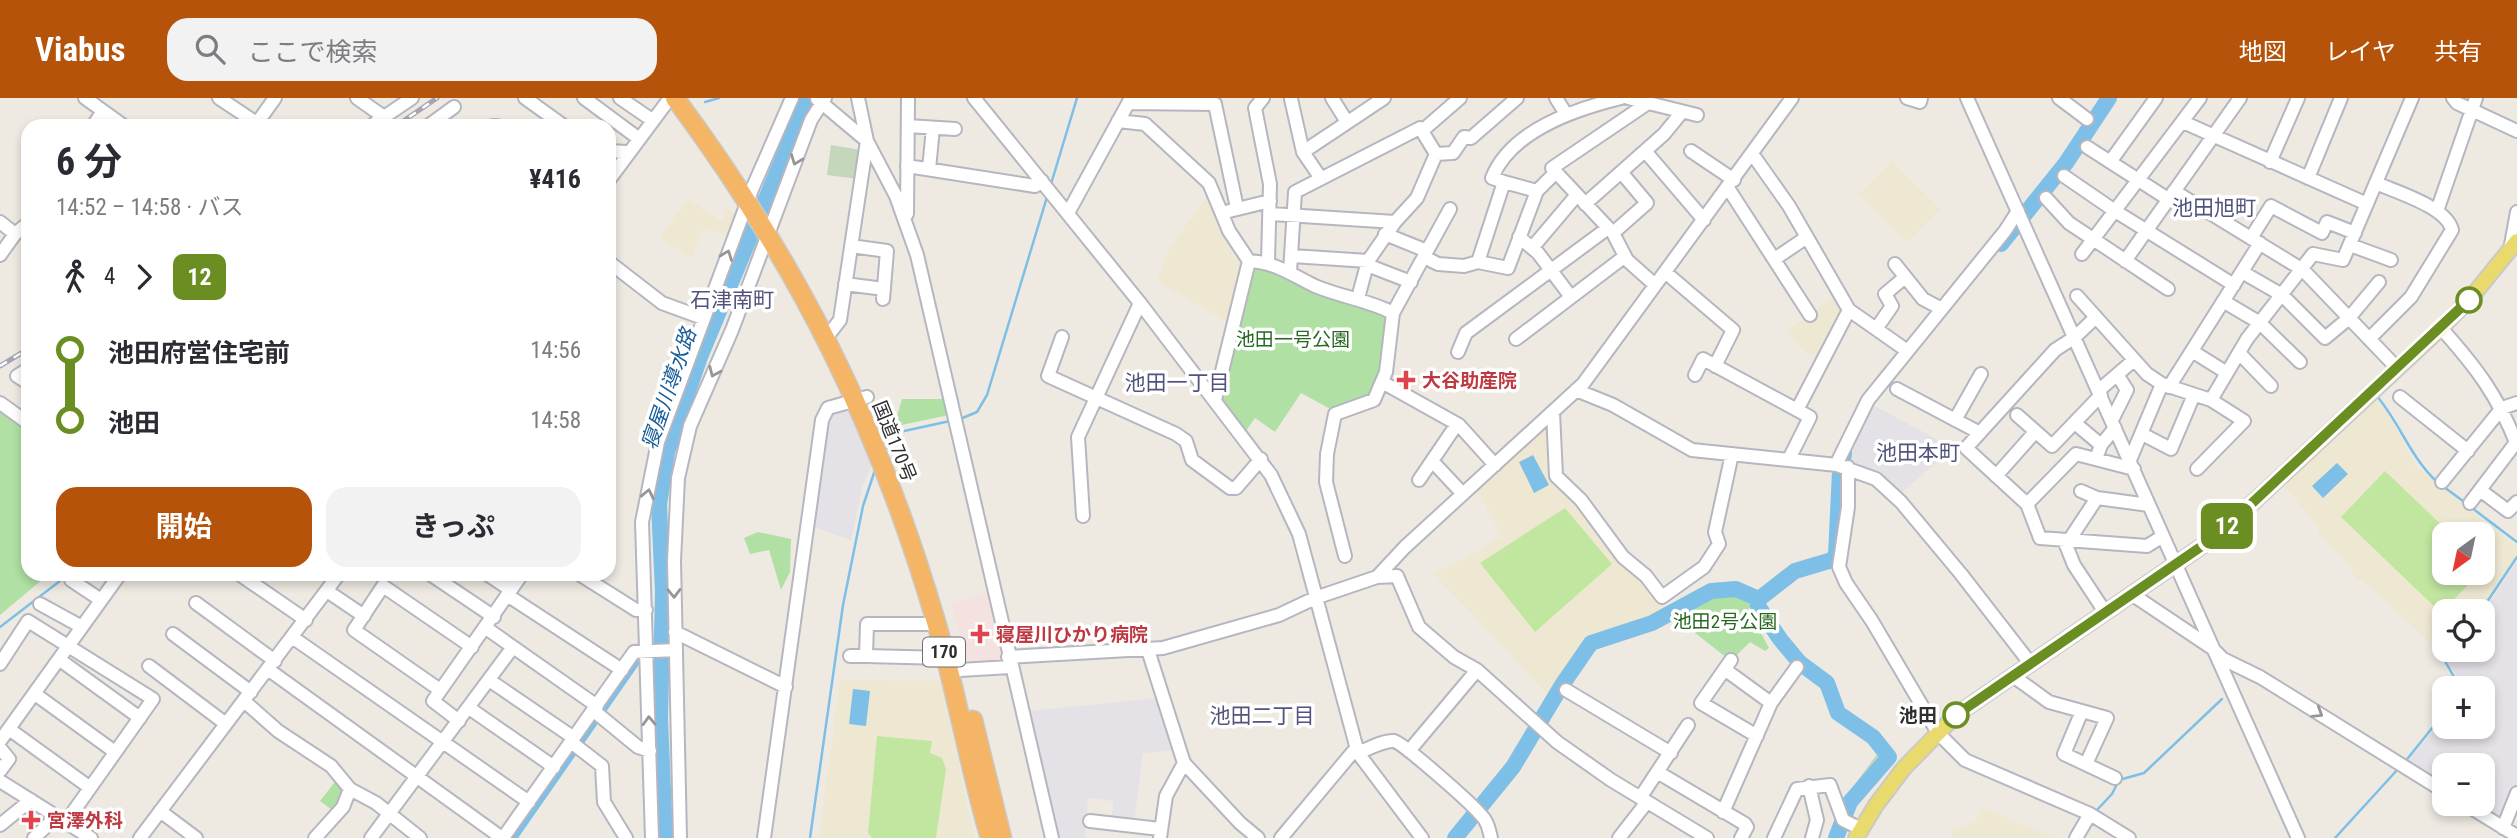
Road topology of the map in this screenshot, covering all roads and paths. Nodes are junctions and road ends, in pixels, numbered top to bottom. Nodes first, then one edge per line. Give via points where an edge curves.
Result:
1 (85, 98) edge
2 (108, 98) edge
3 (219, 98) edge
4 (275, 98) edge
5 (357, 98) edge
6 (412, 98) edge
7 (524, 98) edge
8 (584, 98) edge
9 (620, 98) edge
10 (672, 98) edge
11 (689, 98) edge
12 (792, 98) edge
13 (858, 98) edge
14 (908, 98) edge
15 (974, 98) edge
16 (1332, 98) edge
17 (1382, 98) edge
18 (1460, 98) edge
19 (1517, 98) edge
20 (1556, 98) edge
21 (1621, 98) edge
22 (1628, 98) edge
23 (1792, 98) edge
24 (1907, 98) edge
25 (1921, 98) edge
26 (1967, 98) edge
27 (2059, 98) edge
28 (2156, 98) edge
29 (2200, 98) edge
30 (2240, 98) edge
31 (2298, 98) edge
32 (2341, 98) edge
33 (2412, 98) edge
34 (2453, 98) edge
35 (821, 99) edge
36 (1291, 99) edge
37 (1130, 100) edge
38 (1257, 101) edge
39 (1584, 102) edge
40 (1648, 103) junction
41 (2474, 104) edge
42 (454, 107) dead end
43 (101, 110) junction
44 (1682, 112) junction
45 (1566, 114) junction
46 (1697, 115) dead end
47 (384, 117) junction
48 (96, 119) edge
49 (114, 119) edge
50 (250, 119) edge
51 (263, 119) edge
52 (381, 119) edge
53 (438, 119) edge
54 (554, 119) edge
55 (612, 119) edge
56 (2087, 119) dead end
57 (652, 120) junction
58 (1118, 121) junction
59 (616, 122) edge
60 (1347, 122) junction
61 (2183, 122) junction
62 (908, 126) junction
63 (933, 128) junction
64 (1420, 128) dead end
65 (955, 129) dead end
66 (2517, 131) edge
67 (2212, 137) junction
68 (638, 138) junction
69 (867, 141) junction
70 (2087, 147) dead end
71 (616, 151) edge
72 (1645, 151) junction
73 (1691, 151) dead end
74 (627, 152) junction
75 (1303, 152) junction
76 (1436, 154) junction
77 (1753, 155) junction
78 (2110, 162) junction
79 (2270, 162) junction
80 (907, 166) junction
81 (616, 169) edge
82 (929, 169) junction
83 (1621, 172) junction
84 (1555, 173) junction
85 (2064, 176) dead end
86 (1320, 177) junction
87 (2308, 178) junction
88 (2138, 180) junction
89 (1504, 181) junction
90 (1043, 182) junction
91 (2376, 183) junction
92 (1731, 184) junction
93 (1536, 191) junction
94 (2171, 195) junction
95 (752, 196) junction
96 (2046, 198) dead end
97 (1580, 200) junction
98 (2367, 204) junction
99 (1270, 207) junction
100 (1237, 208) junction
101 (1450, 209) dead end
102 (2115, 211) junction
103 (2437, 211) junction
104 (2517, 212) edge
105 (1068, 213) junction
106 (1222, 213) junction
107 (1295, 216) junction
108 (2020, 216) junction
109 (1704, 220) junction
110 (0, 222) edge
111 (906, 222) junction
112 (1395, 222) junction
113 (770, 225) junction
114 (21, 229) edge
115 (1610, 230) junction
116 (2146, 231) junction
117 (1385, 234) junction
118 (1519, 237) junction
119 (1807, 237) junction
120 (2352, 239) junction
121 (2093, 240) junction
122 (2255, 241) junction
123 (851, 246) junction
124 (2513, 246) edge
125 (1532, 248) junction
126 (0, 254) edge
127 (1426, 254) junction
128 (2082, 254) dead end
129 (1292, 256) junction
130 (1624, 257) junction
131 (1776, 258) junction
132 (2391, 260) dead end
133 (1249, 261) junction
134 (2125, 261) junction
135 (1268, 262) junction
136 (1478, 262) junction
137 (1368, 263) junction
138 (1895, 264) dead end
139 (616, 267) edge
140 (1552, 270) junction
141 (2303, 270) junction
142 (1290, 272) junction
143 (1665, 272) junction
144 (2242, 272) junction
145 (1904, 278) junction
146 (1411, 282) junction
147 (2379, 282) dead end
148 (845, 284) junction
149 (1655, 285) junction
150 (2234, 285) junction
151 (2168, 289) dead end
152 (2282, 295) junction
153 (2077, 296) dead end
154 (1571, 297) junction
155 (1358, 298) junction
156 (2224, 301) junction
157 (1140, 303) junction
158 (1940, 308) junction
159 (1849, 310) junction
160 (1393, 313) junction
161 (1810, 315) dead end
162 (703, 318) junction
163 (2095, 318) junction
164 (2349, 318) junction
165 (2260, 323) junction
166 (1877, 328) junction
167 (2441, 328) junction
168 (830, 333) junction
169 (1062, 337) dead end
170 (2075, 338) junction
171 (1516, 339) dead end
172 (2369, 339) junction
173 (1906, 350) junction
174 (2192, 351) junction
175 (1458, 352) dead end
176 (2239, 353) junction
177 (2134, 360) junction
178 (2300, 362) dead end
179 (1715, 366) junction
180 (2398, 369) junction
181 (2227, 373) junction
182 (1981, 374) dead end
183 (1695, 375) dead end
184 (2118, 376) junction
185 (1382, 382) junction
186 (2166, 386) junction
187 (2271, 386) dead end
188 (1897, 389) dead end
189 (1576, 390) junction
190 (2099, 393) junction
191 (2193, 397) junction
192 (2400, 397) dead end
193 (1097, 398) junction
194 (861, 399) junction
195 (1215, 400) junction
196 (2211, 400) junction
197 (0, 403) edge
198 (2517, 403) edge
199 (2502, 408) junction
200 (1797, 410) junction
201 (1553, 412) junction
202 (2017, 415) dead end
203 (21, 418) edge
204 (1955, 420) junction
205 (1457, 424) junction
206 (2076, 424) junction
207 (2114, 424) junction
208 (2035, 432) junction
209 (1980, 433) junction
210 (2142, 434) junction
211 (2517, 443) edge
212 (2101, 445) junction
213 (2468, 450) junction
214 (884, 452) junction
215 (1732, 454) junction
216 (1261, 459) junction
217 (2096, 459) junction
218 (1790, 460) junction
219 (1433, 462) junction
220 (1495, 465) junction
221 (2132, 465) junction
222 (1841, 466) junction
223 (2197, 469) dead end
224 (1996, 476) junction
225 (1419, 480) dead end
226 (2442, 482) dead end
227 (2480, 490) junction
228 (2081, 491) dead end
229 (1463, 494) junction
230 (2098, 498) junction
231 (2517, 502) edge
232 (2470, 503) dead end
233 (2027, 504) junction
234 (2149, 505) junction
235 (1083, 516) dead end
236 (2163, 536) junction
237 (2070, 539) junction
238 (1345, 556) dead end
239 (2177, 565) junction
240 (1377, 577) junction
241 (72, 581) edge
242 (115, 581) edge
243 (249, 581) edge
244 (334, 581) edge
245 (440, 581) edge
246 (494, 581) edge
247 (517, 581) edge
248 (590, 581) edge
249 (327, 591) junction
250 (509, 593) junction
251 (2133, 595) junction
252 (1315, 598) junction
253 (101, 600) junction
254 (196, 603) dead end
255 (40, 604) dead end
256 (646, 610) junction
257 (2105, 612) junction
258 (363, 616) junction
259 (494, 617) junction
260 (306, 620) junction
261 (936, 624) junction
262 (82, 627) junction
263 (486, 628) junction
264 (675, 632) junction
265 (173, 634) dead end
266 (292, 637) junction
267 (70, 646) junction
268 (472, 647) junction
269 (513, 647) junction
270 (2212, 648) junction
271 (648, 650) junction
272 (674, 650) junction
273 (1148, 650) junction
274 (850, 656) dead end
275 (866, 656) junction
276 (945, 658) junction
277 (60, 660) junction
278 (1009, 662) junction
279 (2030, 663) junction
280 (0, 664) edge
281 (272, 665) junction
282 (149, 666) dead end
283 (1797, 667) dead end
284 (622, 670) junction
285 (960, 670) junction
286 (1476, 670) junction
287 (2012, 676) junction
288 (489, 680) junction
289 (786, 687) junction
290 (440, 690) junction
291 (1566, 690) dead end
292 (35, 694) junction
293 (248, 696) junction
294 (1771, 703) junction
295 (469, 708) junction
296 (2082, 710) junction
297 (597, 712) junction
298 (140, 718) junction
299 (459, 721) junction
300 (226, 724) junction
301 (1688, 725) dead end
302 (9, 729) junction
303 (1938, 733) junction
304 (1757, 736) junction
305 (0, 741) edge
306 (445, 742) junction
307 (575, 743) junction
308 (0, 748) edge
309 (1358, 750) junction
310 (650, 751) junction
311 (1409, 751) junction
312 (115, 752) junction
313 (1671, 753) junction
314 (1184, 763) junction
315 (2087, 764) junction
316 (554, 767) junction
317 (0, 771) edge
318 (1659, 773) junction
319 (418, 777) junction
320 (2115, 778) dead end
321 (0, 780) edge
322 (2432, 784) edge
323 (1809, 786) junction
324 (89, 787) junction
325 (350, 789) junction
326 (2517, 793) edge
327 (31, 800) junction
328 (1644, 800) junction
329 (529, 802) junction
330 (159, 811) junction
331 (1723, 812) junction
332 (389, 814) junction
333 (2090, 814) junction
334 (2484, 816) edge
335 (61, 819) junction
336 (1090, 821) dead end
337 (1111, 823) junction
338 (0, 825) edge
339 (2503, 828) junction
340 (1160, 834) edge
341 (1859, 834) edge
342 (620, 836) edge
343 (2517, 836) edge
344 (506, 837) edge
345 (34, 838) edge
346 (91, 838) edge
347 (140, 838) edge
348 (196, 838) edge
349 (315, 838) edge
350 (371, 838) edge
351 (420, 838) edge
352 (652, 838) edge
353 (680, 838) edge
354 (764, 838) edge
355 (990, 838) edge
356 (1002, 838) edge
357 (1052, 838) edge
358 (1110, 838) edge
359 (1258, 838) edge
360 (1281, 838) edge
361 (1422, 838) edge
362 (1492, 838) edge
363 (1619, 838) edge
364 (1707, 838) edge
365 (1741, 838) edge
366 (1773, 838) edge
367 (1812, 838) edge
368 (2076, 838) edge
369 (2129, 838) edge
370 (2298, 838) edge

1 - 43 street
2 - 43 street
3 - 50 street
4 - 51 street
5 - 47 street
6 - 47 street
7 - 54 street
8 - 55 street
9 - 57 street
10 - 57 street
10 - 95 highway, 国道170号 / 170
11 - 95 highway, 国道170号 / 170
12 - 95 street
13 - 69 street
14 - 62 street
15 - 90 street
16 - 60 street
17 - 60 street
18 - 76 street via 1422,131
19 - 76 street via 1471,138 1464,137 1453,153
20 - 45 street
21 - 39 street
22 - 40 street
23 - 77 street
24 - 25 street via 1914,102
26 - 108 street
27 - 56 street
28 - 78 street
29 - 61 street
30 - 67 street
31 - 79 street
32 - 87 street
33 - 91 street
34 - 41 street via 2457,103
35 - 69 street
35 -> 113 street
36 - 75 street
37 - 58 street
37 - 100 street via 1215,104
38 - 99 street
39 - 45 street
40 - 44 street
40 - 84 street via 1552,168
41 - 66 street via 2495,124
41 - 103 street
42 - 53 street
43 - 48 street
43 - 49 street
44 - 46 street
44 - 72 street
45 - 89 street via 1522,141 1496,167 1492,178
47 - 52 street
57 - 68 street
58 - 105 street
58 - 106 street via 1145,124 1209,183
59 - 68 street
60 - 75 street
61 - 67 street
61 - 88 street
62 - 63 street
62 - 80 street
63 - 65 street
63 - 82 street
64 - 86 street
67 - 79 street
67 - 94 street
68 - 74 street
69 - 111 street
69 - 123 street
70 - 78 street
71 - 74 street
72 - 83 street
72 - 109 street
73 - 92 street
74 - 81 street
75 - 86 street
76 - 112 street via 1417,198
77 - 92 street
77 - 119 street
78 - 88 street
79 - 87 street
80 - 82 street
80 - 111 street
82 - 90 street via 1035,186
83 - 97 street
83 - 115 street via 1647,203
84 - 93 street
84 - 97 street
85 - 102 street
86 - 107 street via 1295,192
87 - 98 street
88 - 94 street
88 - 102 street
89 - 93 street
89 - 136 street
90 - 105 street
91 - 98 street
91 - 103 street
92 - 109 street
92 - 131 street
93 - 118 street
94 - 116 street
94 - 122 street
95 - 113 highway, 国道170号 / 170
162 -> 95 street
96 - 121 street
97 - 115 street
97 - 125 street
98 - 120 street
99 - 100 street
99 - 107 street
99 - 135 street
100 - 106 street
101 - 127 street
102 - 116 street
102 - 121 street
103 - 172 street via 2452,230 2443,248 2411,297
104 - 124 street
105 - 157 street
106 - 133 street
107 - 112 street
107 - 129 street
108 - 158 street
108 - 170 street
109 - 143 street
110 - 114 street
111 - 278 street
112 - 117 street
113 - 168 highway, 国道170号 / 170
113 -> 264 street via 732,330 690,426 678,478
114 - 126 street
115 - 130 street
115 - 140 street
116 - 134 street
116 - 150 street
117 - 127 street
117 - 137 street
118 - 125 street
118 - 136 street via 1508,268
119 - 131 street
119 - 159 street
120 - 122 street via 2327,222 2322,233 2271,206
120 - 132 street
120 - 141 street via 2343,260 2314,254
121 - 128 street
121 - 134 street
122 - 141 street
122 - 144 street
123 - 148 street
123 - 148 street via 887,251 883,294
124 - 167 main road
125 - 140 street
127 - 136 street via 1438,264
127 - 146 street
129 - 137 street
129 - 142 street
130 - 149 street
130 - 154 street
131 - 161 street
133 - 135 street
133 - 195 street
134 - 151 street
135 - 142 street
137 - 146 street
137 - 155 street
138 - 145 street
139 - 162 street via 662,303
140 - 154 street
140 - 175 street via 1466,333
141 - 152 street
141 - 164 street
142 - 155 street
143 - 149 street
143 - 179 street via 1733,330
144 - 150 street
144 - 152 street
145 - 158 street via 1923,299
145 - 166 street via 1885,294 1892,306
146 - 160 street
147 - 164 street
148 - 168 street via 840,320
149 - 189 street
150 - 156 street
152 - 164 street via 2325,338
152 - 165 street
153 - 163 street
154 - 171 street
155 - 160 street
156 - 165 street
156 - 174 street
157 - 193 street
157 - 195 street
158 - 173 street
159 - 166 street
159 - 200 street
160 - 185 street
256 -> 162 street via 642,522 659,442
163 - 170 street
163 - 177 street
164 - 172 street
165 - 176 street
165 - 178 street
166 - 173 street
167 - 180 main road
167 - 199 street via 2480,372
168 - 194 highway, 国道170号 / 170
169 - 193 street via 1048,376
170 - 190 street
170 - 209 street via 2055,350
172 - 180 street
173 - 222 street via 1868,400
174 - 181 street
174 - 186 street
176 - 181 street
176 - 187 street
177 - 184 street
177 - 186 street
179 - 183 street via 1703,359
179 - 200 street
180 - 239 main road via 2218,535
181 - 196 street
182 - 204 street
184 - 190 street
184 - 207 street via 2127,390
185 - 205 street
185 - 238 street via 1374,400 1335,414 1326,482
186 - 191 street
186 - 210 street
188 - 204 street
189 - 201 street
189 - 215 street via 1613,405 1692,450
190 - 206 street
190 - 207 street
191 - 196 street
191 - 210 street via 2171,449
192 - 213 street
193 - 216 street via 1176,434 1186,441 1192,460 1230,488 1236,488
193 - 235 street via 1078,437
194 - 214 highway, 国道170号 / 170
194 - 289 street via 828,408 822,420
195 - 216 street
196 - 223 street via 2244,421
197 - 203 street
198 - 199 street
199 - 211 street
199 - 213 street
200 - 218 street via 1810,417
201 - 215 street via 1556,476 1581,500 1623,558 1646,576 1662,597 1704,567 1719,544 1715,532
201 - 220 street
202 - 208 street
204 - 209 street
205 - 219 street
205 - 220 street
206 - 208 street via 2052,446
206 - 212 street
207 - 212 street
207 - 221 street
208 - 224 street
209 - 224 street via 1966,448
210 - 221 street
211 - 227 street
212 - 217 street
213 - 226 street
214 - 261 highway, 国道170号 / 170
214 - 285 highway, 国道170号 / 170 via 921,536
215 - 218 street
216 - 252 street via 1298,534
217 - 221 street
217 - 233 street via 2076,454
218 - 222 street
219 - 225 street
219 - 229 street
220 - 229 street
221 - 234 street
222 - 279 street via 1876,480 1900,502
222 - 303 street via 1848,507 1839,567
224 - 233 street
227 - 231 street via 2508,512
227 - 232 street
228 - 230 street
229 - 240 street
230 - 234 street
230 - 237 street
233 - 237 street via 2040,538
234 - 236 street
236 - 237 street via 2147,546
236 - 239 street
237 - 257 street via 2066,545 2074,565
239 - 251 main road
239 - 270 street
240 - 252 street
240 - 286 street via 1397,576 1419,627
241 - 253 street
242 - 253 street
243 - 260 street
244 - 249 street
245 - 259 street
246 - 250 street
247 - 250 street
248 - 256 street via 636,610
249 - 258 street
249 - 260 street
250 - 259 street
250 - 284 street
251 - 257 main road
251 - 270 street
252 - 273 street via 1279,615
252 - 309 street
253 - 262 street
254 - 281 street
255 - 262 street
256 - 271 street
257 - 279 main road
258 - 268 street via 383,586
258 - 290 street via 354,630
259 - 263 street
260 - 266 street
261 - 275 street via 867,624
261 - 276 highway, 国道170号 / 170
262 - 267 street
263 - 268 street
263 - 269 street
264 - 272 street
264 - 289 street
265 - 293 street
266 - 281 street
266 - 306 street
267 - 277 street
267 - 280 street via 28,621
267 - 298 street via 153,699
268 - 290 street
269 - 288 street
269 - 297 street
270 -> 322 street via 2223,659 2260,677
270 - 370 street
271 - 272 street
271 - 284 street via 634,652
310 -> 271 street
272 - 353 street
273 - 278 street
273 - 314 street
274 - 275 street
275 - 276 street
276 - 355 highway, 国道170号 / 170
277 - 292 street
277 - 298 street
278 - 285 street
278 - 357 street
279 - 287 main road
281 - 293 street
281 - 319 street
282 - 300 street
283 - 294 street
284 - 297 street
285 - 356 highway, 国道170号 / 170
286 - 311 street
286 - 328 street via 1567,750
287 - 296 street via 2049,702
287 - 303 main road
288 - 295 street
288 - 307 street
289 - 354 street
290 - 299 street via 433,701
291 - 313 street
292 - 302 street
292 - 312 street
293 - 300 street
293 - 325 street via 278,731 331,766
294 - 304 street
294 - 304 street via 1729,666 1719,673 1701,703
295 - 299 street
295 - 316 street
296 - 315 street via 2064,754
296 - 315 street via 2107,718
297 - 307 street
297 - 310 street via 638,747
298 - 312 street
299 - 306 street
300 - 330 street
301 - 313 street
302 - 305 street
302 - 324 street
303 - 333 street via 1965,760
303 - 341 main road via 1904,768
304 - 331 street
306 - 319 street
306 - 329 street
307 - 316 street
307 - 342 street via 602,766 604,802
308 - 317 street via 9,759
309 - 311 street via 1392,740
309 - 360 street
309 - 361 street
310 - 352 street
311 - 362 street via 1478,811
312 - 324 street
313 - 318 street
314 - 340 street via 1166,796
314 - 359 street
315 - 320 street
316 - 329 street
318 - 328 street
318 - 331 street
319 - 332 street
319 - 344 street
321 - 327 street
323 - 341 street via 1830,785 1842,818
323 - 366 street via 1797,789
323 - 367 street via 1817,820
324 - 335 street
325 - 332 street
325 - 349 street via 343,807
326 - 339 street
327 - 335 street
327 - 338 street
328 - 363 street
328 - 364 street
329 - 344 street
330 - 347 street
330 - 348 street
331 - 365 street via 1745,824
332 - 350 street
332 - 351 street
333 - 368 street
333 - 369 street
334 - 339 street
335 - 345 street
335 - 346 street
336 - 337 street
337 - 340 street
337 - 358 street
339 - 343 street

